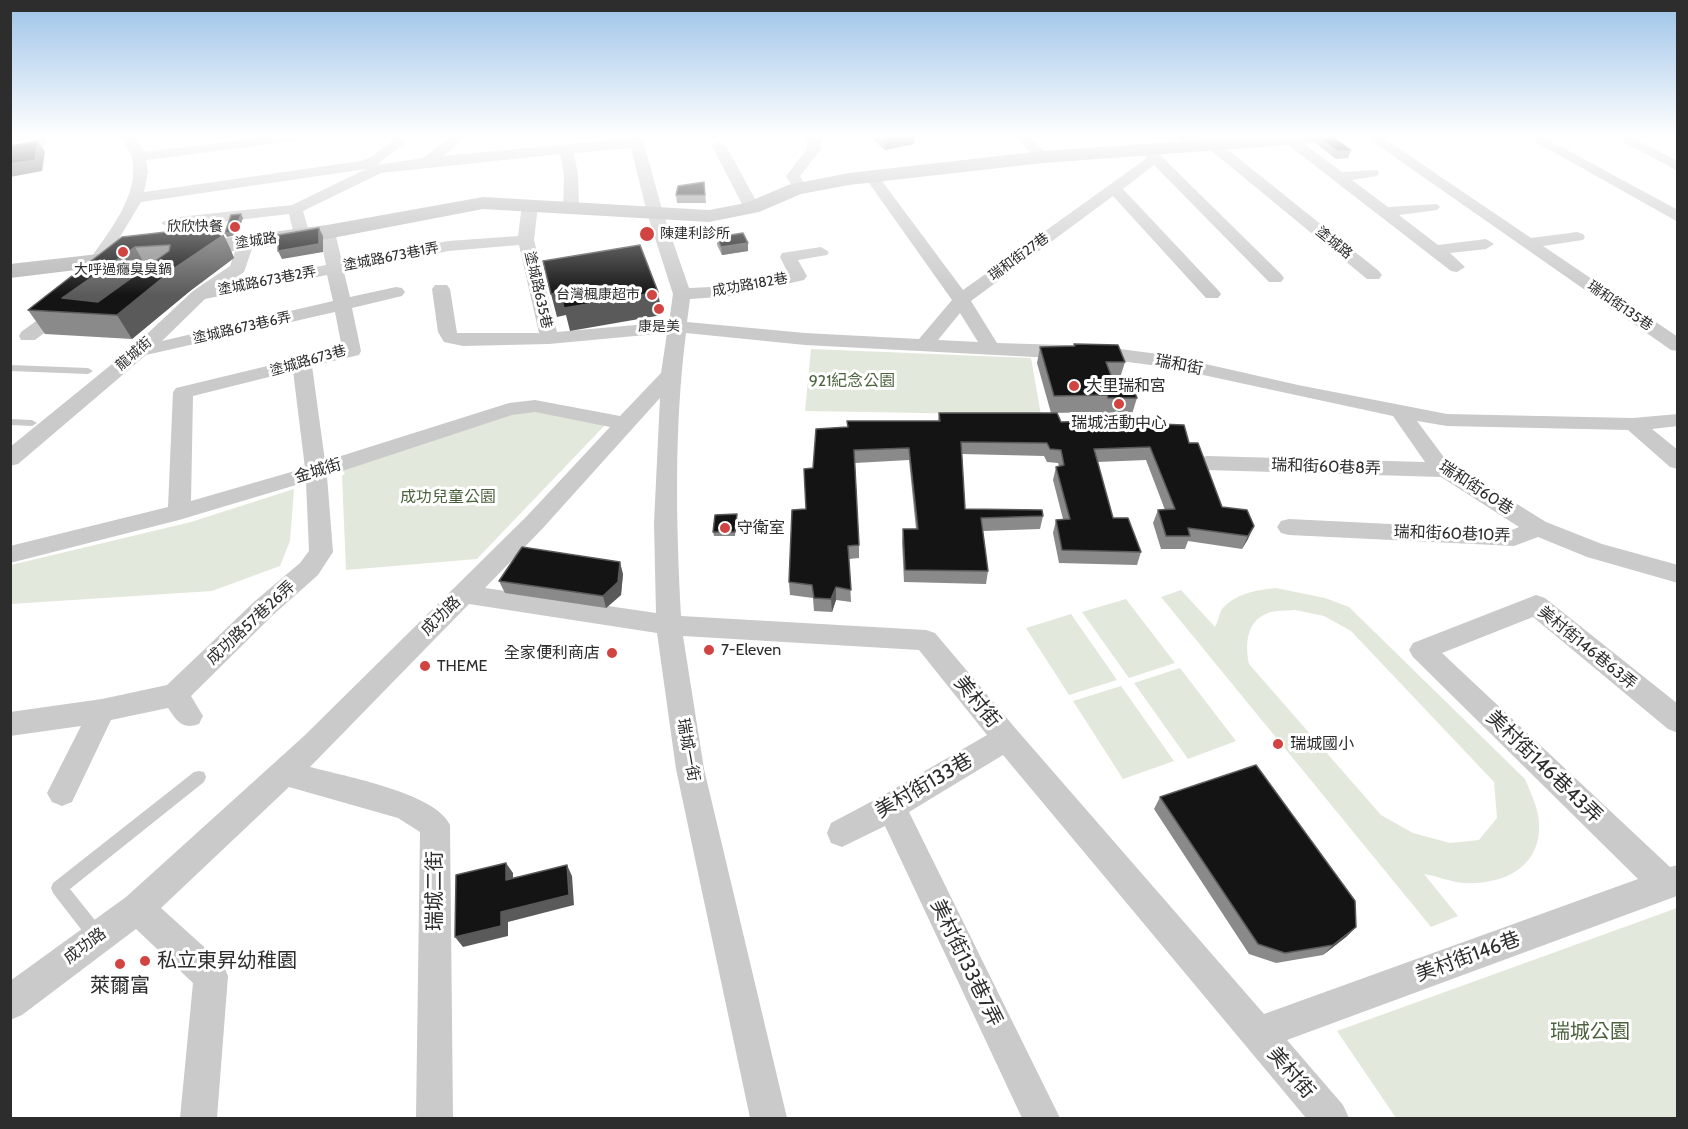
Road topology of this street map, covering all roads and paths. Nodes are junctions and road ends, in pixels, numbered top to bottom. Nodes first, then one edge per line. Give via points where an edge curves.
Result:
1 (138, 190) edge
2 (193, 190) edge
3 (336, 190) edge
4 (571, 190) edge
5 (649, 190) edge
6 (742, 190) edge
7 (796, 190) edge
8 (882, 190) edge
9 (1112, 190) edge
10 (1116, 190) edge
11 (1186, 190) edge
12 (1268, 190) edge
13 (1355, 190) edge
14 (1450, 190) edge
15 (1628, 190) edge
16 (136, 198) junction
17 (530, 205) junction
18 (571, 207) junction
19 (1432, 207) dead end
20 (752, 208) junction
21 (295, 209) junction
22 (1385, 212) junction
23 (656, 213) junction
24 (1677, 217) edge
25 (169, 223) dead end
26 (327, 232) junction
27 (302, 235) junction
28 (1577, 237) dead end
29 (526, 240) junction
30 (246, 243) junction
31 (1528, 243) junction
32 (1486, 244) dead end
33 (1436, 250) junction
34 (821, 252) dead end
35 (1456, 267) dead end
36 (335, 268) junction
37 (102, 269) junction
38 (10, 271) edge
39 (1373, 275) dead end
40 (1275, 278) dead end
41 (441, 289) dead end
42 (396, 292) dead end
43 (682, 294) junction
44 (1212, 294) dead end
45 (199, 295) junction
46 (81, 296) edge
47 (961, 300) junction
48 (344, 304) junction
49 (677, 327) junction
50 (28, 336) edge
51 (549, 338) junction
52 (924, 345) junction
53 (1677, 346) edge
54 (991, 348) junction
55 (140, 351) junction
56 (302, 364) junction
57 (10, 368) edge
58 (88, 370) dead end
59 (671, 374) junction
60 (1400, 411) junction
61 (1677, 420) edge
62 (10, 422) edge
63 (32, 423) dead end
64 (626, 424) junction
65 (1632, 424) junction
66 (10, 459) edge
67 (1677, 462) edge
68 (1207, 463) edge
69 (1446, 470) junction
70 (316, 472) junction
71 (179, 512) junction
72 (1289, 527) dead end
73 (1538, 528) junction
74 (10, 555) edge
75 (1677, 574) edge
76 (463, 594) junction
77 (669, 625) junction
78 (1422, 650) joint
79 (102, 711) junction
80 (1677, 721) edge
81 (10, 724) edge
82 (1006, 738) junction
83 (283, 772) junction
84 (200, 777) dead end
85 (62, 793) dead end
86 (891, 807) junction
87 (842, 833) dead end
88 (1672, 882) edge
89 (137, 908) junction
90 (97, 936) junction
91 (10, 1003) edge
92 (1257, 1034) junction
93 (198, 1119) edge
94 (435, 1119) edge
95 (768, 1119) edge
96 (1041, 1119) edge
97 (1330, 1119) edge

1 - 16 street
2 - 16 street
3 - 21 street
4 - 18 street
5 - 23 street
6 - 20 street
7 - 20 street, 塗城路
8 - 47 street
9 - 47 street, 瑞和街27巷
10 - 44 street
11 - 40 street
12 - 39 street, 塗城路
13 - 22 street
14 - 31 street, 瑞和街135巷
15 - 24 street
16 - 37 street
17 - 18 street, 塗城路
17 - 26 street, 塗城路 via 483,203
17 - 29 street, 塗城路635巷
18 - 23 street, 塗城路
19 - 22 street
20 - 23 street, 塗城路 via 709,216
21 - 25 street
21 - 27 street
22 - 33 street
23 - 43 street
26 - 27 street, 塗城路
26 - 36 street, 塗城路673巷
27 - 30 street, 塗城路
28 - 31 street
29 - 36 street, 塗城路673巷1弄 via 448,246
29 - 51 street, 塗城路635巷
30 - 37 street, 塗城路 via 133,257
30 - 45 street, 龍城街 via 238,268
31 - 53 street, 瑞和街135巷
32 - 33 street
33 - 35 street
34 - 43 street, 成功路182巷 via 788,257 798,276 732,291
36 - 45 street, 塗城路673巷2弄
36 - 48 street, 塗城路673巷
37 - 38 street, 塗城路
41 - 51 street, 瑞和街 via 451,338
42 - 48 street, 塗城路673巷6弄
43 - 49 street
45 - 55 street, 龍城街
46 - 50 street
47 - 52 street, 瑞和街27巷
47 - 54 street
48 - 55 street, 塗城路673巷6弄
48 - 56 street, 塗城路673巷 via 352,351
49 - 51 street, 瑞和街
49 - 52 street, 瑞和街
49 - 59 street
52 - 54 street, 瑞和街
54 - 60 street, 瑞和街 via 1097,351 1166,361
55 - 66 street, 龍城街
56 - 70 street, 成功路57巷26弄
56 - 71 street, 塗城路673巷 via 183,392
57 - 58 lane
59 - 64 street, 成功路
59 - 77 street, 瑞城一街 via 665,523
60 - 65 street, 瑞和街 via 1448,420
60 - 69 street, 瑞和街60巷 via 1438,465
61 - 65 street, 瑞和街
62 - 63 lane
64 - 70 street, 金城街 via 535,406 509,409
64 - 76 street, 成功路
65 - 67 street
68 - 69 street, 瑞和街60巷8弄
69 - 73 street, 瑞和街60巷
70 - 71 street, 金城街
70 - 79 street, 成功路57巷26弄 via 321,552 309,569 264,608 182,706
71 - 74 street, 金城街
72 - 73 street, 瑞和街60巷10弄 via 1514,538
73 - 75 street via 1595,551
76 - 77 street, 美村街
76 - 83 street, 成功路
77 - 82 street, 美村街 via 926,640
77 - 95 street, 瑞城一街 via 690,769
78 - 80 street, 美村街146巷63弄 via 1536,605
78 - 88 street, 美村街146巷43弄
79 - 81 street, 成功路57巷26弄
79 - 85 street
82 - 86 street, 美村街133巷
82 - 92 street, 美村街
83 - 89 street, 成功路
83 - 94 street, 瑞城二街 via 406,807 435,825
84 - 90 lane via 59,888
86 - 87 street, 美村街133巷
86 - 96 street, 美村街133巷7弄
88 - 92 street, 美村街146巷
89 - 90 street, 成功路
89 - 93 street via 211,975
90 - 91 street, 成功路
92 - 97 street, 美村街

